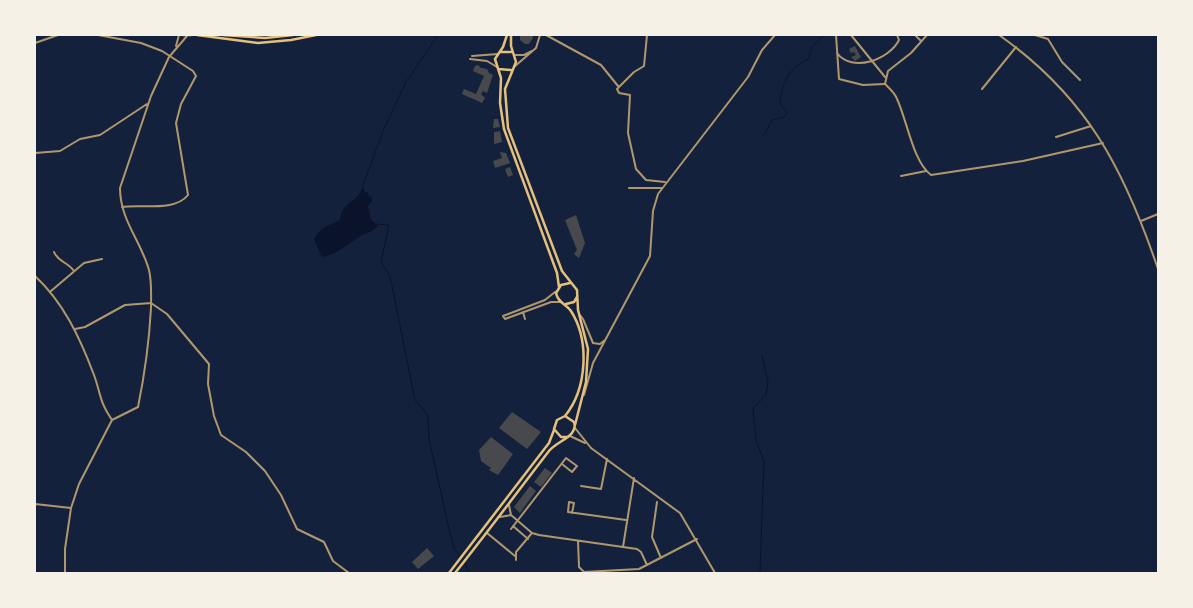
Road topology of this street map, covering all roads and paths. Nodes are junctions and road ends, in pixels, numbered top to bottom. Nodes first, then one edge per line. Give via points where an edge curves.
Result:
1 (58, 35) edge
2 (98, 35) edge
3 (181, 35) edge
4 (192, 35) edge
5 (223, 35) edge
6 (290, 35) edge
7 (316, 35) edge
8 (507, 35) edge
9 (511, 35) edge
10 (540, 35) edge
11 (546, 35) edge
12 (647, 35) edge
13 (775, 35) edge
14 (836, 35) edge
15 (850, 35) edge
16 (859, 35) edge
17 (898, 35) edge
18 (915, 35) edge
19 (927, 35) edge
20 (999, 35) edge
21 (1035, 35) edge
22 (266, 36) edge
23 (855, 40) junction
24 (921, 41) junction
25 (35, 43) edge
26 (1016, 46) junction
27 (175, 49) junction
28 (534, 50) junction
29 (837, 52) junction
30 (499, 53) junction
31 (514, 54) junction
32 (472, 56) dead end
33 (169, 57) junction
34 (470, 59) dead end
35 (870, 60) junction
36 (498, 68) junction
37 (513, 68) junction
38 (885, 77) junction
39 (1080, 80) dead end
40 (885, 84) junction
41 (618, 86) junction
42 (982, 89) dead end
43 (149, 102) junction
44 (146, 110) junction
45 (139, 111) junction
46 (135, 112) junction
47 (144, 114) junction
48 (1091, 126) junction
49 (1056, 137) dead end
50 (1103, 143) junction
51 (35, 154) edge
52 (926, 171) junction
53 (901, 176) dead end
54 (665, 182) junction
55 (629, 188) dead end
56 (662, 188) junction
57 (122, 207) junction
58 (1158, 214) edge
59 (1141, 221) junction
60 (54, 252) dead end
61 (102, 259) dead end
62 (1158, 269) edge
63 (74, 271) junction
64 (35, 276) edge
65 (574, 285) junction
66 (558, 288) junction
67 (50, 291) junction
68 (578, 297) junction
69 (151, 303) junction
70 (563, 303) junction
71 (523, 312) junction
72 (580, 315) junction
73 (525, 319) dead end
74 (75, 329) junction
75 (607, 339) junction
76 (583, 397) junction
77 (565, 416) junction
78 (112, 420) junction
79 (575, 426) junction
80 (554, 429) junction
81 (569, 436) junction
82 (591, 448) junction
83 (607, 459) junction
84 (562, 464) junction
85 (634, 478) junction
86 (581, 486) dead end
87 (657, 502) dead end
88 (35, 504) edge
89 (509, 505) junction
90 (71, 508) junction
91 (572, 513) dead end
92 (511, 516) junction
93 (500, 517) junction
94 (626, 520) junction
95 (518, 521) junction
96 (487, 533) junction
97 (532, 533) junction
98 (528, 539) junction
99 (697, 539) junction
100 (578, 540) junction
101 (623, 547) junction
102 (515, 556) junction
103 (661, 558) junction
104 (516, 560) dead end
105 (647, 565) junction
106 (65, 573) edge
107 (349, 573) edge
108 (449, 573) edge
109 (455, 573) edge
110 (715, 573) edge

1 - 25 street
2 - 33 street via 141,43
3 - 4 main road
3 - 27 street
4 - 7 main road via 258,43
4 - 27 street
5 - 22 main road
6 - 22 main road
8 - 30 main road
9 - 31 main road
10 - 28 street
11 - 41 street via 601,65
12 - 41 street via 644,66
13 - 54 street via 762,50 748,77
14 - 29 street
15 - 23 street
16 - 23 street
17 - 35 street via 899,43 891,51
18 - 24 street
19 - 24 street
20 - 26 street
21 - 39 street via 1048,39 1062,62
23 - 35 street
24 - 38 street
26 - 42 street
26 - 48 street via 1053,78
27 - 33 street
28 - 31 street via 524,55
28 - 37 street
29 - 35 street via 852,63
29 - 40 street via 838,77 841,80 863,85
30 - 31 main road via 508,50
30 - 32 street
30 - 36 main road via 495,60
31 - 37 main road via 516,62
33 - 43 street
33 - 57 street via 196,76 181,104 176,123 188,195 172,204
34 - 36 street via 487,61
35 - 38 street
36 - 37 main road via 506,71
36 - 66 main road via 506,137 557,273
37 - 65 main road via 505,97 510,134 562,271
38 - 40 street
40 - 52 street via 897,98
41 - 54 street via 619,93 630,95 628,133 636,169 646,180
43 - 44 street
43 - 46 street
44 - 45 street
44 - 47 street
45 - 46 street
45 - 47 street
46 - 51 street via 100,135 80,139 60,150
47 - 57 street via 121,180
48 - 49 street
48 - 50 street
50 - 52 street via 1023,161 931,175
50 - 59 street
52 - 53 street
54 - 56 street
55 - 56 street
56 - 75 street via 653,212 650,256
57 - 69 street via 149,269
58 - 59 street
59 - 62 street
60 - 63 street
61 - 63 street via 84,263
63 - 67 street
64 - 67 street
65 - 66 main road via 564,283
65 - 68 main road
66 - 70 main road via 557,297
66 - 71 street via 545,300 503,316 505,319
67 - 74 street
68 - 70 main road via 574,302
68 - 72 main road
69 - 74 street via 125,305
69 - 78 street via 149,347 138,407
69 - 107 street via 167,314 209,364 208,384 221,435 246,452 265,471 297,529 324,542 333,561
70 - 71 street via 551,302
70 - 77 main road via 571,311 580,335 583,365 577,398
71 - 73 street
72 - 75 street via 593,343 600,344
72 - 76 main road via 588,358
74 - 78 street via 96,380 100,400
75 - 76 street via 593,363
76 - 79 main road
77 - 79 main road via 572,419
77 - 80 main road via 557,420
78 - 90 street via 82,477
79 - 81 main road
79 - 82 street
80 - 81 main road via 561,437
80 - 108 main road via 549,443
81 - 82 street
81 - 89 main road via 551,449
82 - 83 street
83 - 85 street
83 - 86 street via 601,489
84 - 84 street via 566,458 577,466 572,472
84 - 95 street
85 - 94 street
85 - 99 street via 676,509
87 - 103 street via 652,537
88 - 90 street
89 - 92 street
89 - 93 main road
90 - 106 street
91 - 94 street
92 - 93 street
92 - 95 street
93 - 96 main road
94 - 101 street
95 - 97 street
95 - 98 street via 512,528
96 - 102 street
96 - 109 main road
97 - 98 street
97 - 100 street
98 - 102 street
99 - 103 street
99 - 110 street
100 - 101 street
100 - 105 street via 580,570 632,570
101 - 105 street via 639,550
102 - 104 street
103 - 105 street

